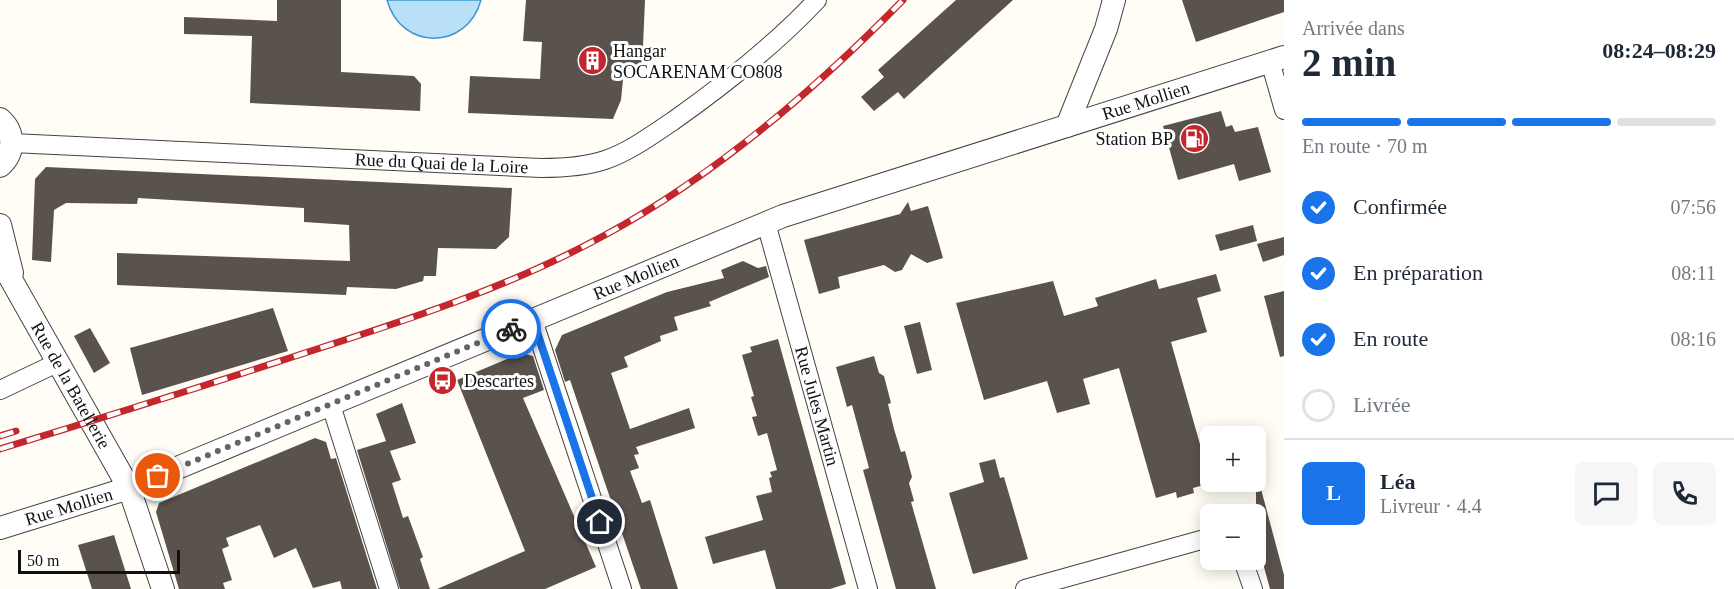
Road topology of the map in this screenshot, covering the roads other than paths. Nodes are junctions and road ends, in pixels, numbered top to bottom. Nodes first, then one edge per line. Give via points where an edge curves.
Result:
1 (817, 0) edge
2 (1114, 0) edge
3 (1277, 59) edge
4 (1284, 110) edge
5 (0, 119) edge
6 (1067, 126) junction
7 (12, 143) junction
8 (0, 169) edge
9 (766, 223) junction
10 (0, 225) edge
11 (0, 260) edge
12 (15, 283) junction
13 (533, 320) junction
14 (59, 362) junction
15 (0, 390) edge
16 (331, 405) junction
17 (129, 488) junction
18 (0, 528) edge
19 (1200, 540) edge
20 (1246, 570) edge
21 (163, 589) edge
22 (389, 589) edge
23 (622, 589) edge
24 (868, 589) edge
25 (1025, 589) edge
26 (1253, 589) edge

1 - 7 street, Rue du Quai de la Loire via 766,50 701,101 629,148 585,165 541,168
2 - 6 street
3 - 4 street
3 - 6 street, Rue Mollien
5 - 7 street via 8,128
6 - 9 street, Rue Mollien
7 - 8 street
9 - 13 street, Rue Mollien
9 - 24 street, Rue Jules Martin
10 - 12 street, Rue de la Batellerie
11 - 12 street, Rue de la Batellerie
12 - 14 street, Rue de la Batellerie
13 - 16 street, Rue Mollien
13 - 23 street
14 - 15 street
14 - 17 street, Rue de la Batellerie
16 - 17 street, Rue Mollien
16 - 22 street
17 - 18 street, Rue Mollien
17 - 21 street, Rue de la Batellerie
19 - 25 street
20 - 26 street

